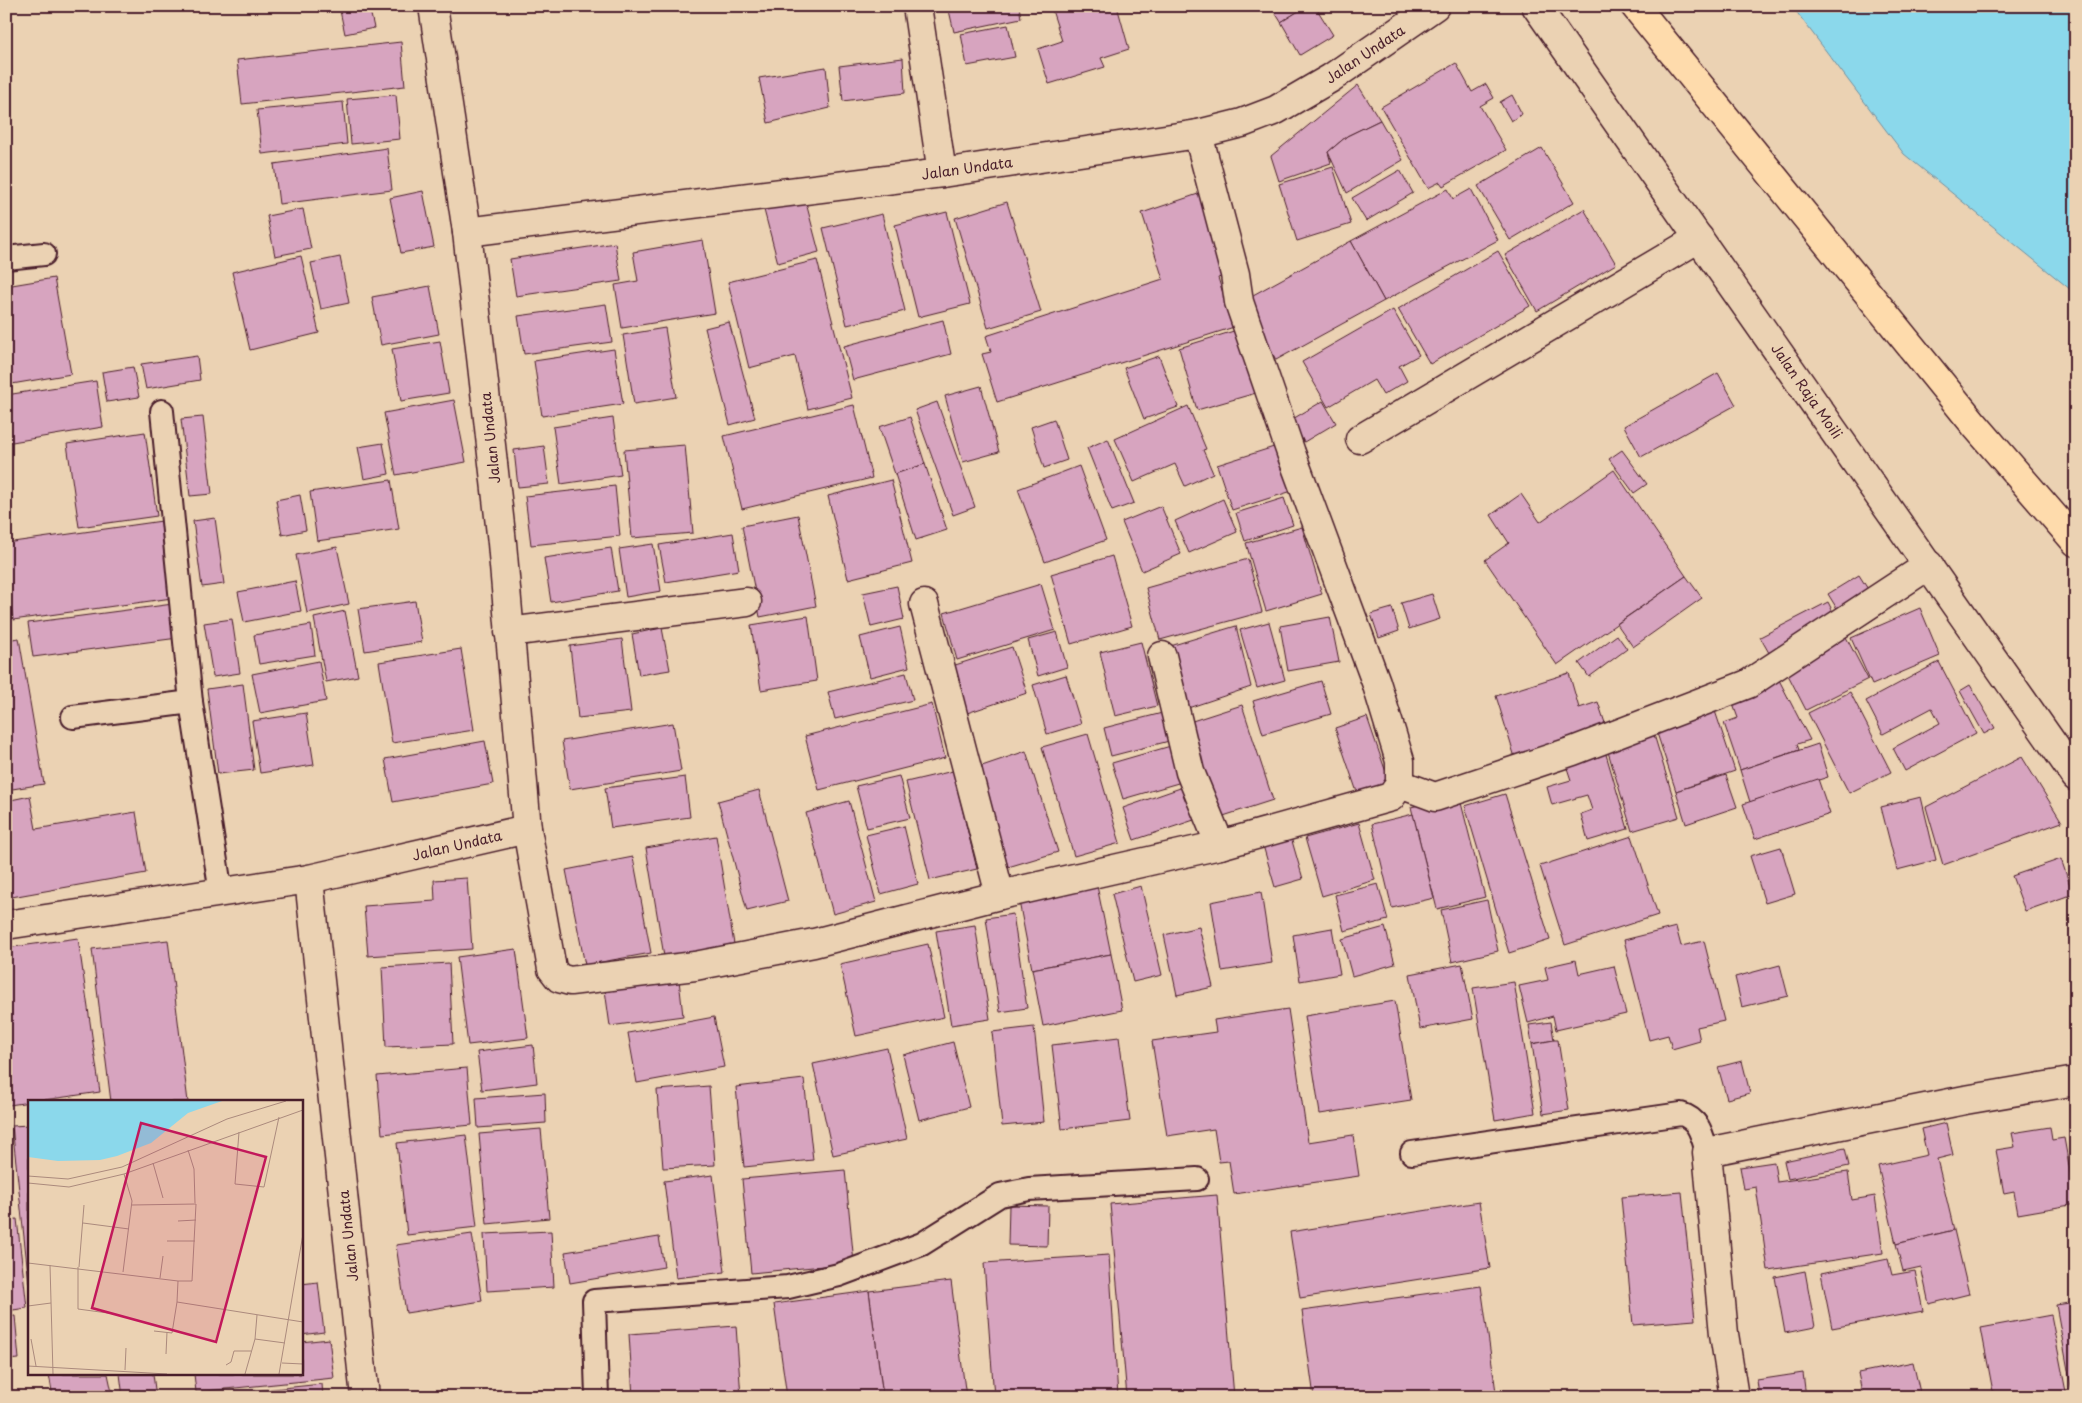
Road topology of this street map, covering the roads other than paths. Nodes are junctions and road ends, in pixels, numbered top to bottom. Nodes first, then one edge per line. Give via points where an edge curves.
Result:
1 (433, 6) edge
2 (917, 6) edge
3 (1434, 6) edge
4 (1536, 6) edge
5 (1635, 6) edge
6 (1198, 134) junction
7 (942, 172) junction
8 (467, 232) junction
9 (1699, 238) junction
10 (44, 254) dead end
11 (6, 258) edge
12 (162, 411) dead end
13 (1360, 439) dead end
14 (2076, 542) edge
15 (1928, 565) junction
16 (747, 602) dead end
17 (924, 604) dead end
18 (509, 632) junction
19 (1162, 656) dead end
20 (192, 702) junction
21 (73, 717) dead end
22 (2076, 777) edge
23 (1400, 784) junction
24 (527, 829) junction
25 (1220, 845) junction
26 (309, 879) junction
27 (221, 892) junction
28 (1000, 895) junction
29 (6, 925) edge
30 (2076, 1080) edge
31 (1707, 1152) junction
32 (1412, 1153) dead end
33 (1197, 1179) dead end
34 (365, 1397) edge
35 (597, 1397) edge
36 (1734, 1397) edge

1 - 8 street, Jalan Undata
2 - 7 street
3 - 6 street, Jalan Undata via 1331,78 1276,110
4 - 9 street, Jalan Raja Moili
5 - 14 main road via 1974,424
6 - 7 street, Jalan Undata
6 - 23 street via 1235,274 1239,302 1376,682 1400,761
7 - 8 street, Jalan Undata
8 - 18 street, Jalan Undata
9 - 13 street
9 - 15 street, Jalan Raja Moili
10 - 11 lane
12 - 20 lane
15 - 22 street, Jalan Raja Moili
15 - 23 street via 1748,684 1573,751 1435,797
16 - 18 street
17 - 28 street
18 - 24 street, Jalan Undata
19 - 25 street via 1190,772
20 - 21 lane
20 - 27 lane
23 - 25 street via 1391,797 1380,802
24 - 26 street, Jalan Undata
24 - 28 street via 552,969 559,978 570,981 695,966 786,948
25 - 28 street
26 - 27 street
26 - 34 street, Jalan Undata
27 - 29 street
30 - 31 street
31 - 32 lane via 1700,1127 1681,1114
31 - 36 street via 1724,1334
33 - 35 lane via 1029,1189 1000,1195 922,1244 839,1275 788,1287 594,1301

